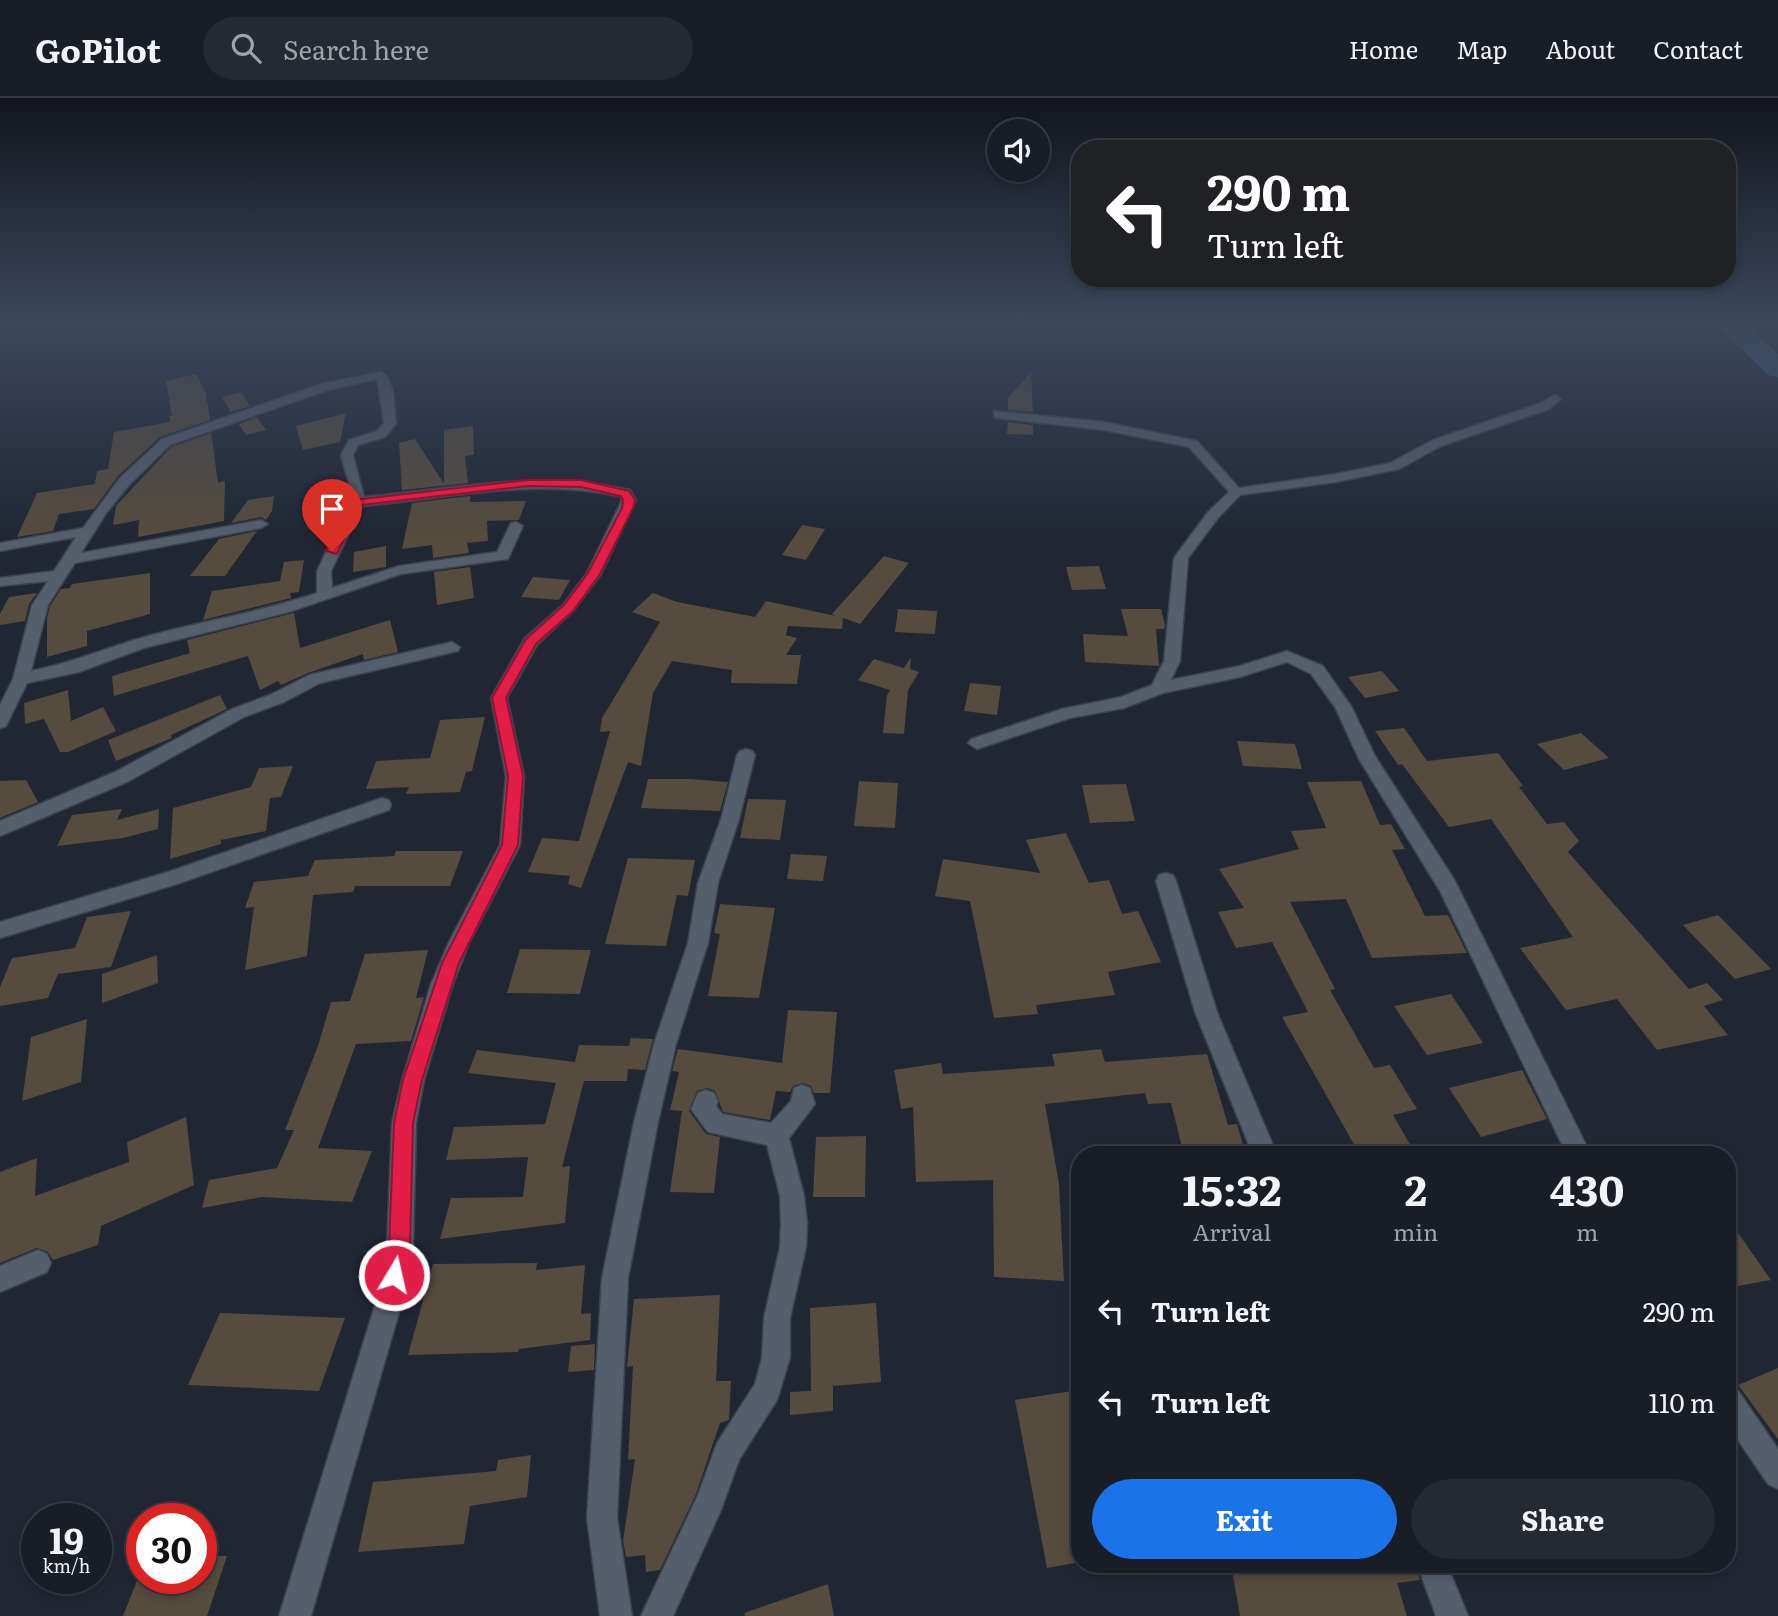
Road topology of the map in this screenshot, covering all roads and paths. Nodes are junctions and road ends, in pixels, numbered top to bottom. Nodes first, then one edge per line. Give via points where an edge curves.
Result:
1 (302, 395) edge
2 (388, 395) edge
3 (1555, 399) dead end
4 (998, 414) dead end
5 (1236, 492) junction
6 (357, 502) junction
7 (261, 524) dead end
8 (516, 526) dead end
9 (88, 531) junction
10 (0, 547) edge
11 (71, 559) junction
12 (58, 575) junction
13 (0, 582) edge
14 (325, 594) junction
15 (452, 648) dead end
16 (21, 679) junction
17 (1158, 689) junction
18 (0, 722) edge
19 (976, 743) dead end
20 (746, 755) dead end
21 (382, 806) dead end
22 (0, 829) edge
23 (1166, 881) dead end
24 (0, 930) edge
25 (802, 1096) dead end
26 (706, 1101) dead end
27 (776, 1135) junction
28 (1261, 1146) edge
29 (1576, 1146) edge
30 (38, 1263) dead end
31 (0, 1279) edge
32 (1736, 1412) edge
33 (1778, 1474) edge
34 (1435, 1573) edge
35 (295, 1616) edge
36 (616, 1616) edge
37 (657, 1616) edge
38 (1452, 1616) edge

1 - 9 street via 166,442 125,481
2 - 6 street via 390,424 380,434 353,443 347,455
3 - 5 street via 1437,443 1394,466
4 - 5 street via 1104,426 1193,444
5 - 17 street via 1181,558 1172,661
6 - 14 street via 324,571
6 - 35 street via 528,483 581,484 625,493 629,500 594,574 568,608 531,642 499,698 515,776 510,845 450,963 413,1080 404,1123 400,1247 389,1301
7 - 11 street
8 - 14 street via 503,556 399,570
9 - 10 street
9 - 11 street
11 - 12 street
12 - 13 street
12 - 16 street via 40,605
14 - 16 street
15 - 22 street via 315,679 238,713 121,778
16 - 18 street
17 - 19 street
17 - 29 street via 1261,667 1287,656 1317,670 1343,706 1368,759 1448,887
20 - 36 street via 708,883 698,943 655,1083 615,1278 602,1518
21 - 24 street via 170,879
23 - 28 street via 1206,1012
25 - 27 street via 803,1104
26 - 27 street via 704,1110 716,1124
27 - 37 street via 794,1223 777,1318 776,1358 767,1390 727,1453 711,1500
30 - 31 street
32 - 33 street
34 - 38 street

